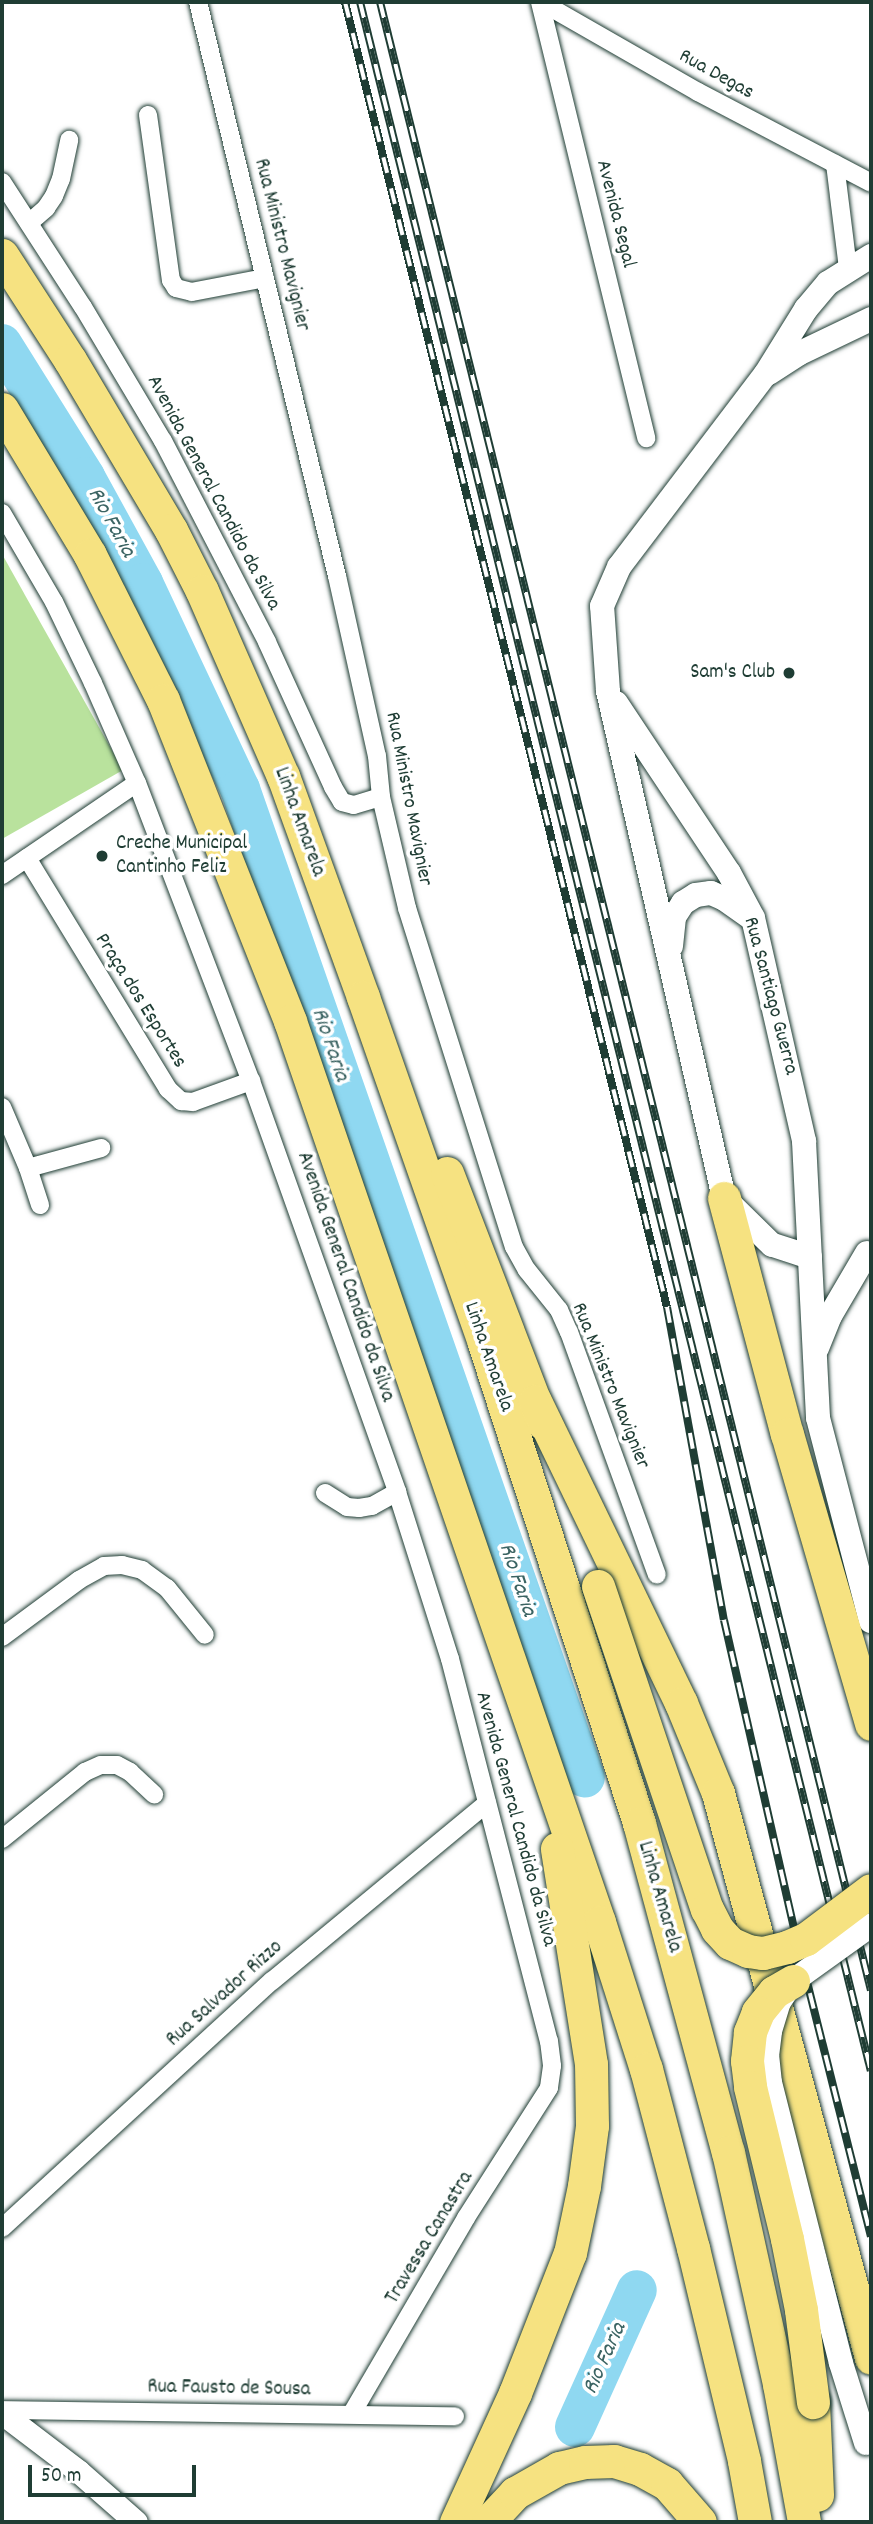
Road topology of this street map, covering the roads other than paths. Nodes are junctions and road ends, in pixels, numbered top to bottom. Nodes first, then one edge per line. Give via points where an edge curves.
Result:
1 (198, 2) edge
2 (541, 2) edge
3 (149, 115) dead end
4 (69, 140) dead end
5 (835, 164) junction
6 (2, 182) edge
7 (871, 183) edge
8 (29, 223) junction
9 (2, 255) edge
10 (871, 256) edge
11 (848, 268) junction
12 (265, 278) junction
13 (864, 323) edge
14 (765, 375) junction
15 (2, 409) edge
16 (646, 438) dead end
17 (2, 513) edge
18 (608, 691) junction
19 (137, 783) junction
20 (381, 797) junction
21 (27, 858) junction
22 (2, 875) edge
23 (753, 918) junction
24 (670, 961) junction
25 (363, 997) junction
26 (251, 1081) junction
27 (2, 1107) edge
28 (101, 1148) dead end
29 (28, 1168) junction
30 (724, 1198) junction
31 (40, 1205) dead end
32 (867, 1254) dead end
33 (810, 1257) junction
34 (814, 1355) junction
35 (535, 1401) junction
36 (397, 1492) junction
37 (326, 1493) dead end
38 (657, 1575) dead end
39 (871, 1621) edge
40 (205, 1635) dead end
41 (2, 1637) edge
42 (871, 1724) edge
43 (541, 1753) junction
44 (154, 1794) dead end
45 (487, 1803) junction
46 (2, 1839) edge
47 (871, 1890) edge
48 (871, 1925) edge
49 (793, 1982) junction
50 (549, 2088) joint
51 (2, 2228) edge
52 (871, 2358) edge
53 (2, 2411) edge
54 (352, 2413) junction
55 (455, 2416) dead end
56 (869, 2449) edge
57 (136, 2522) edge
58 (456, 2522) edge
59 (488, 2522) edge
60 (700, 2522) edge
61 (755, 2522) edge
62 (804, 2522) edge
63 (818, 2522) edge

1 - 12 street, Rua Ministro Mavignier
2 - 5 street, Rua Degas
2 - 16 street, Avenida Segal
3 - 12 street via 171,279 176,288 192,292
4 - 8 street via 54,195
5 - 7 street, Rua Degas
5 - 11 street
6 - 8 street, Avenida General Candido da Silva
8 - 20 street, Avenida General Candido da Silva via 163,441 267,642 332,787 342,802 354,805
9 - 25 highway, Linha Amarela via 70,360 202,591 283,776
10 - 11 main road, Rua Santiago Guerra
11 - 14 main road, Rua Santiago Guerra via 806,309
12 - 20 street, Rua Ministro Mavignier via 337,576 377,756
13 - 14 main road, Rua Santiago Guerra
14 - 18 main road, Rua Santiago Guerra via 608,587 601,628
15 - 43 highway via 129,628 195,775 290,1021
17 - 19 street, Avenida General Candido da Silva via 54,602
18 - 23 main road, Rua Santiago Guerra via 729,873
18 - 24 main road, Rua Santiago Guerra
19 - 21 street
19 - 26 street, Avenida General Candido da Silva
20 - 38 street, Rua Ministro Mavignier via 407,908 514,1247 559,1310 569,1332
21 - 22 street
21 - 26 street, Praça dos Esportes via 167,1089 181,1101 193,1102
23 - 24 main road via 711,893 696,895 683,903 674,917
23 - 33 main road, Rua Santiago Guerra via 804,1141
24 - 30 main road, Rua Santiago Guerra
25 - 35 highway via 423,1109
25 - 62 highway, Linha Amarela via 484,1343 639,1823 728,2152
26 - 36 street, Avenida General Candido da Silva
27 - 29 street
28 - 29 street
29 - 31 street
30 - 33 main road via 772,1245
30 - 42 highway
32 - 34 main road via 830,1316
33 - 34 main road, Rua Santiago Guerra
34 - 39 main road, Rua Santiago Guerra via 818,1418
35 - 47 highway, bridge via 717,1929 730,1943 748,1951 763,1953 787,1947 806,1939
35 - 52 highway via 681,1703 718,1793
36 - 37 street via 359,1508 347,1507
36 - 45 street, Avenida General Candido da Silva via 450,1660
40 - 41 street via 167,1588 142,1570 122,1565 104,1566 79,1580
43 - 58 highway via 584,2006 592,2126 570,2253 515,2393
43 - 61 highway via 646,2069 694,2248
44 - 46 street via 130,1772 117,1765 102,1765 85,1772
45 - 50 street, Avenida General Candido da Silva via 549,2041
45 - 51 street, Rua Salvador Rizzo via 272,1981
48 - 49 main road, bridge
49 - 56 main road, bridge via 779,2002 770,2031 770,2084 841,2362
49 - 63 highway, bridge via 774,1992 758,2012 747,2061 797,2286 813,2402
50 - 54 street, Travessa Canastra via 466,2218
53 - 54 street, Rua Fausto de Sousa
53 - 57 street
54 - 55 street, Rua Fausto de Sousa
59 - 60 highway via 515,2493 559,2468 614,2461 667,2484

